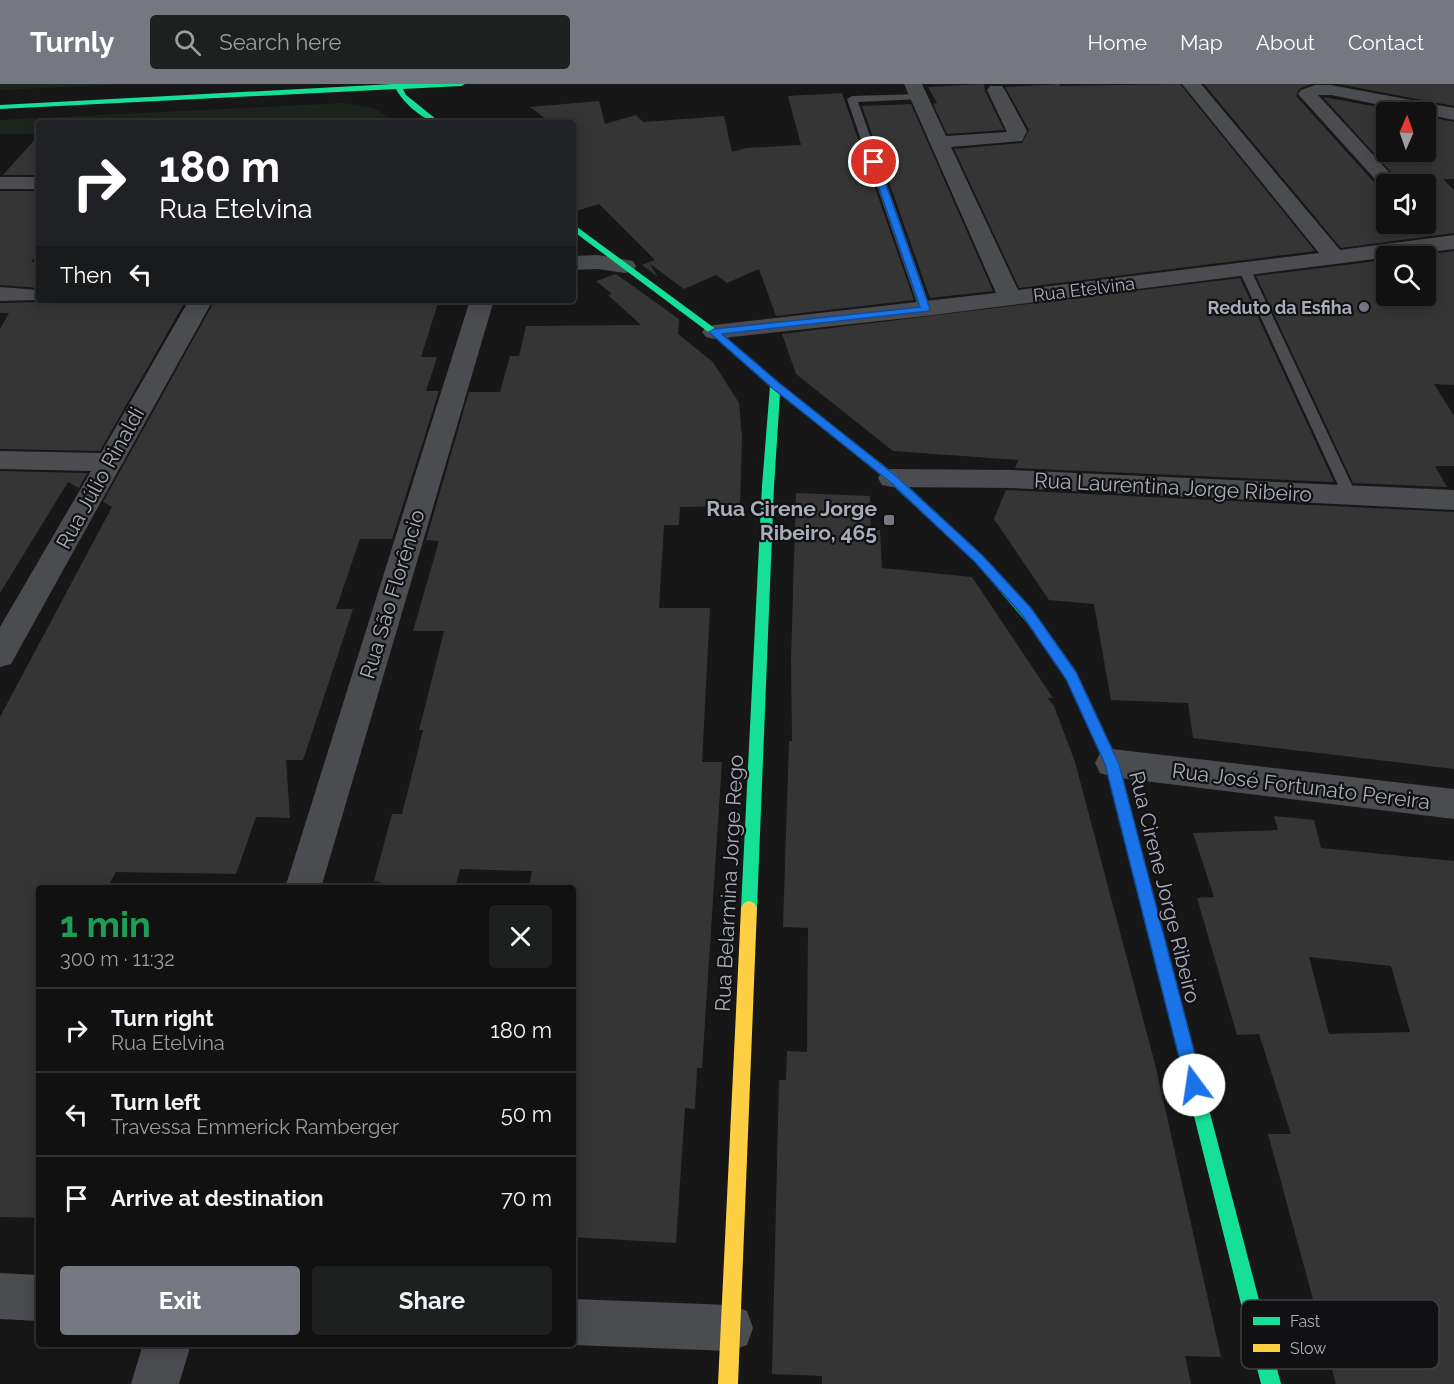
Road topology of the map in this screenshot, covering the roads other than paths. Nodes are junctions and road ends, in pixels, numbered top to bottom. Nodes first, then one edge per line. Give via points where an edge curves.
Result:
1 (461, 84) edge
2 (1191, 84) edge
3 (397, 86) edge
4 (916, 90) edge
5 (996, 90) dead end
6 (0, 106) edge
7 (1454, 114) edge
8 (433, 120) edge
9 (939, 142) junction
10 (1381, 174) edge
11 (0, 183) edge
12 (36, 183) edge
13 (576, 229) edge
14 (1436, 232) edge
15 (1449, 243) edge
16 (1334, 257) junction
17 (576, 263) edge
18 (625, 266) junction
19 (1244, 268) junction
20 (0, 294) edge
21 (33, 295) dead end
22 (1010, 298) junction
23 (199, 303) edge
24 (481, 303) edge
25 (925, 309) junction
26 (714, 332) junction
27 (775, 385) junction
28 (0, 460) edge
29 (109, 462) junction
30 (892, 478) junction
31 (1350, 496) junction
32 (1454, 500) edge
33 (0, 655) edge
34 (1112, 764) junction
35 (1454, 804) edge
36 (304, 885) edge
37 (0, 1296) edge
38 (36, 1298) edge
39 (1249, 1300) edge
40 (576, 1322) edge
41 (729, 1328) junction
42 (166, 1347) edge
43 (1266, 1369) edge
44 (155, 1384) edge
45 (728, 1384) edge
46 (1270, 1384) edge

1 - 3 street
2 - 16 street
3 - 6 street
3 - 8 street via 403,96
4 - 9 street
4 - 25 lane via 852,99
5 - 9 street via 1017,131 1015,137
7 - 10 street via 1331,90 1307,94
9 - 22 street
11 - 12 street
13 - 18 street, Rua Cirene Jorge Ribeiro
14 - 15 street
15 - 16 street, Rua Etelvina
16 - 19 street, Rua Etelvina
17 - 18 street
18 - 26 street, Rua Cirene Jorge Ribeiro
19 - 22 street, Rua Etelvina
19 - 31 lane
20 - 21 street
22 - 25 street, Rua Etelvina
23 - 29 street, Rua Júlio Rinaldi
24 - 36 street, Rua São Florêncio
25 - 26 street, Rua Etelvina
26 - 27 street, Rua Cirene Jorge Ribeiro
27 - 30 street, Rua Cirene Jorge Ribeiro
27 - 41 street, Rua Belarmina Jorge Rego
28 - 29 street
29 - 33 street, Rua Júlio Rinaldi
30 - 31 street, Rua Laurentina Jorge Ribeiro via 1024,480
30 - 34 street, Rua Cirene Jorge Ribeiro via 979,559 1026,612 1071,676
31 - 32 street, Rua Laurentina Jorge Ribeiro
34 - 35 street, Rua José Fortunato Pereira
34 - 39 street, Rua Cirene Jorge Ribeiro
37 - 38 street
40 - 41 street
41 - 45 street, Rua Belarmina Jorge Rego
42 - 44 street
43 - 46 street, Rua Cirene Jorge Ribeiro

